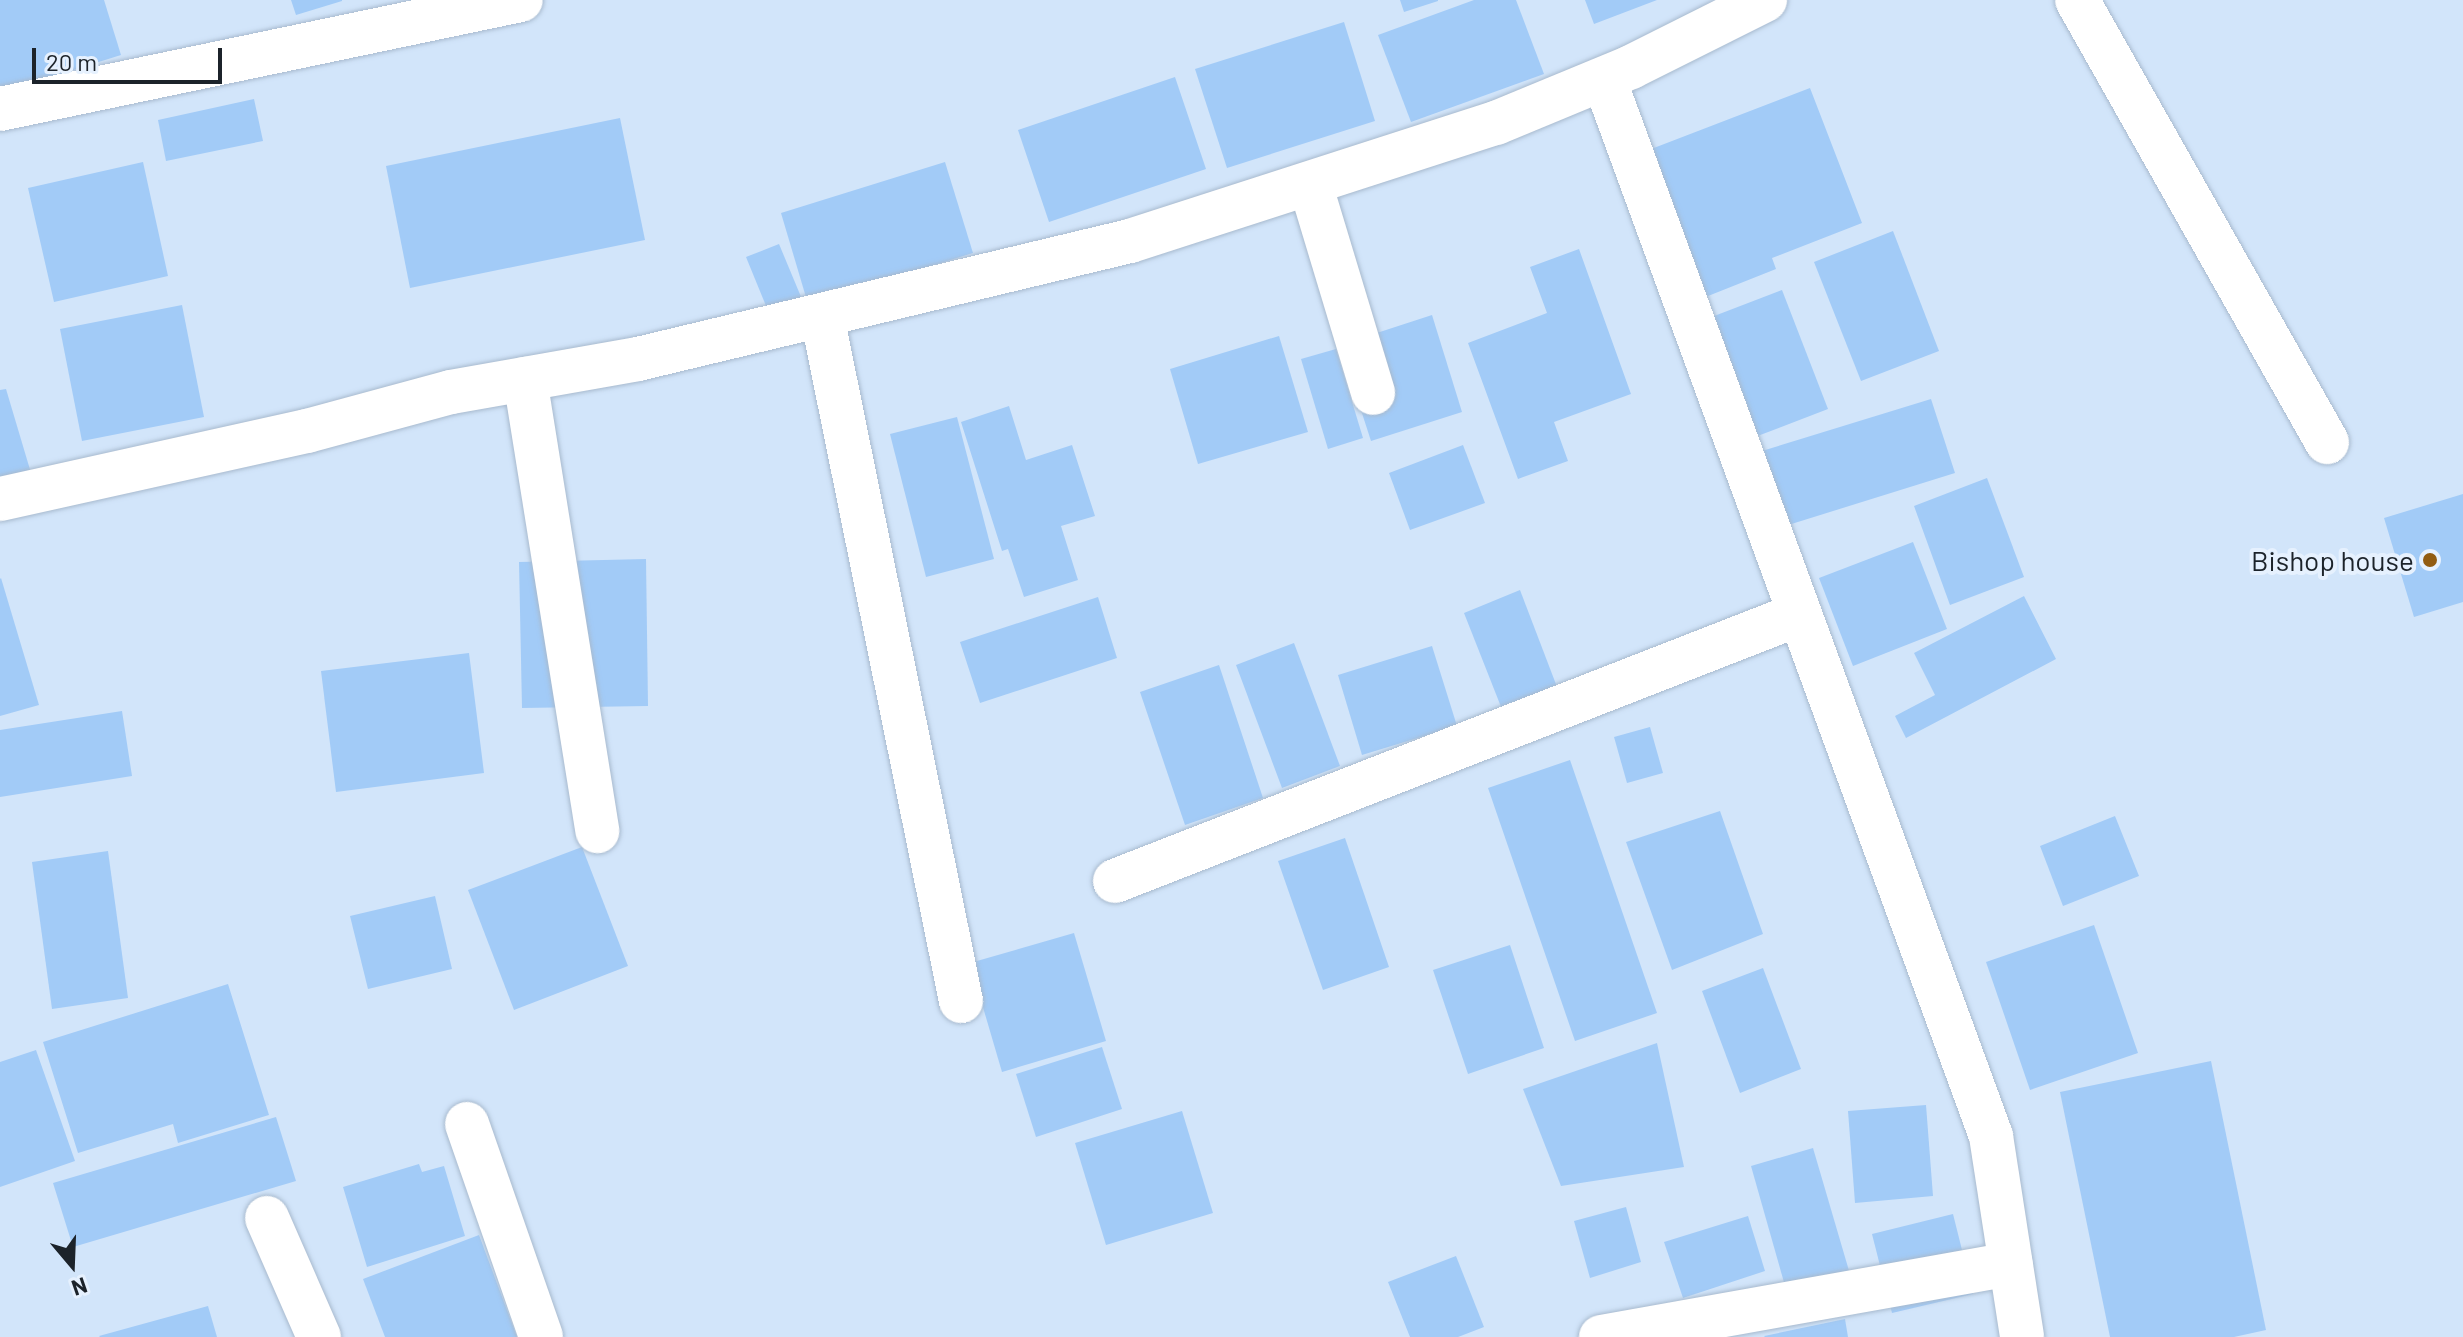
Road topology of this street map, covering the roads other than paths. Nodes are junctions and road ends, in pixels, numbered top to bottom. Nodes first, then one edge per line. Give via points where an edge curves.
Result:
1 (521, 0) edge
2 (1765, 0) edge
3 (2077, 0) edge
4 (1604, 79) junction
5 (0, 109) edge
6 (1311, 187) junction
7 (822, 316) junction
8 (525, 379) junction
9 (1373, 393) dead end
10 (2327, 442) dead end
11 (0, 499) edge
12 (1797, 615) junction
13 (597, 831) dead end
14 (1115, 881) dead end
15 (961, 1001) dead end
16 (467, 1124) dead end
17 (267, 1218) dead end
18 (2011, 1264) junction
19 (319, 1337) edge
20 (541, 1337) edge
21 (1601, 1337) edge
22 (2022, 1337) edge

1 - 5 street
2 - 4 street
3 - 10 street
4 - 6 street
4 - 12 street
6 - 7 street via 1130,241
6 - 9 street
7 - 8 street
7 - 15 street
8 - 11 street
8 - 13 street
12 - 14 street
12 - 18 street via 1991,1136
16 - 20 street
17 - 19 street
18 - 21 street
18 - 22 street

